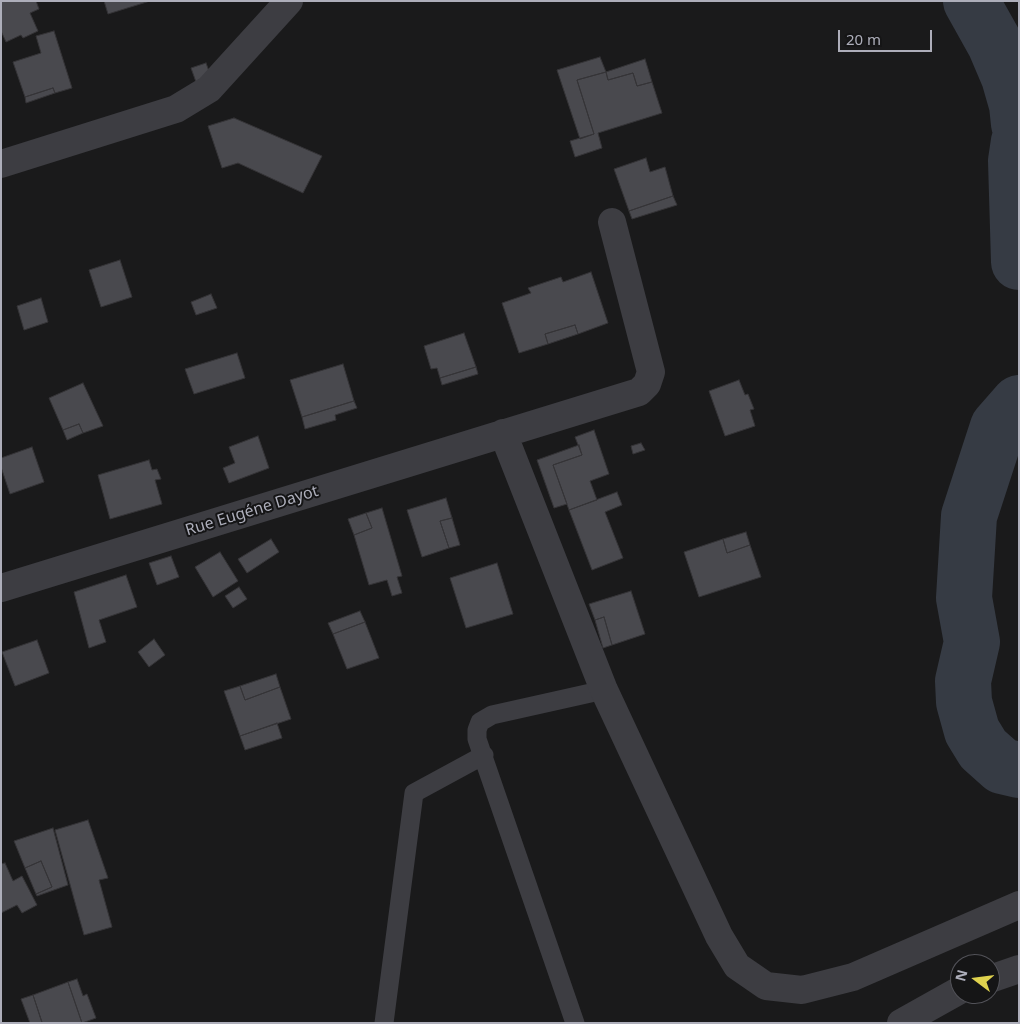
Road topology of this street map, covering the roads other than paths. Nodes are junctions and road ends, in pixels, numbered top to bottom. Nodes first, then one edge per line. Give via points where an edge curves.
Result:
1 (288, 1) edge
2 (1, 164) edge
3 (612, 222) dead end
4 (503, 434) junction
5 (1, 588) edge
6 (604, 690) junction
7 (484, 755) junction
8 (1019, 905) edge
9 (1019, 969) edge
10 (1000, 976) edge
11 (950, 996) edge
12 (384, 1023) edge
13 (574, 1023) edge
14 (901, 1023) edge

1 - 2 street via 209,89 176,109
3 - 4 street, Rue Eugéne Dayot via 651,372 647,384 639,392
4 - 5 street, Rue Eugéne Dayot
4 - 6 street
6 - 7 lane via 492,715 480,722 477,730
6 - 8 street via 719,936 738,966 766,986 802,990 853,977
7 - 12 lane via 414,792
7 - 13 lane
9 - 10 street
11 - 14 street

